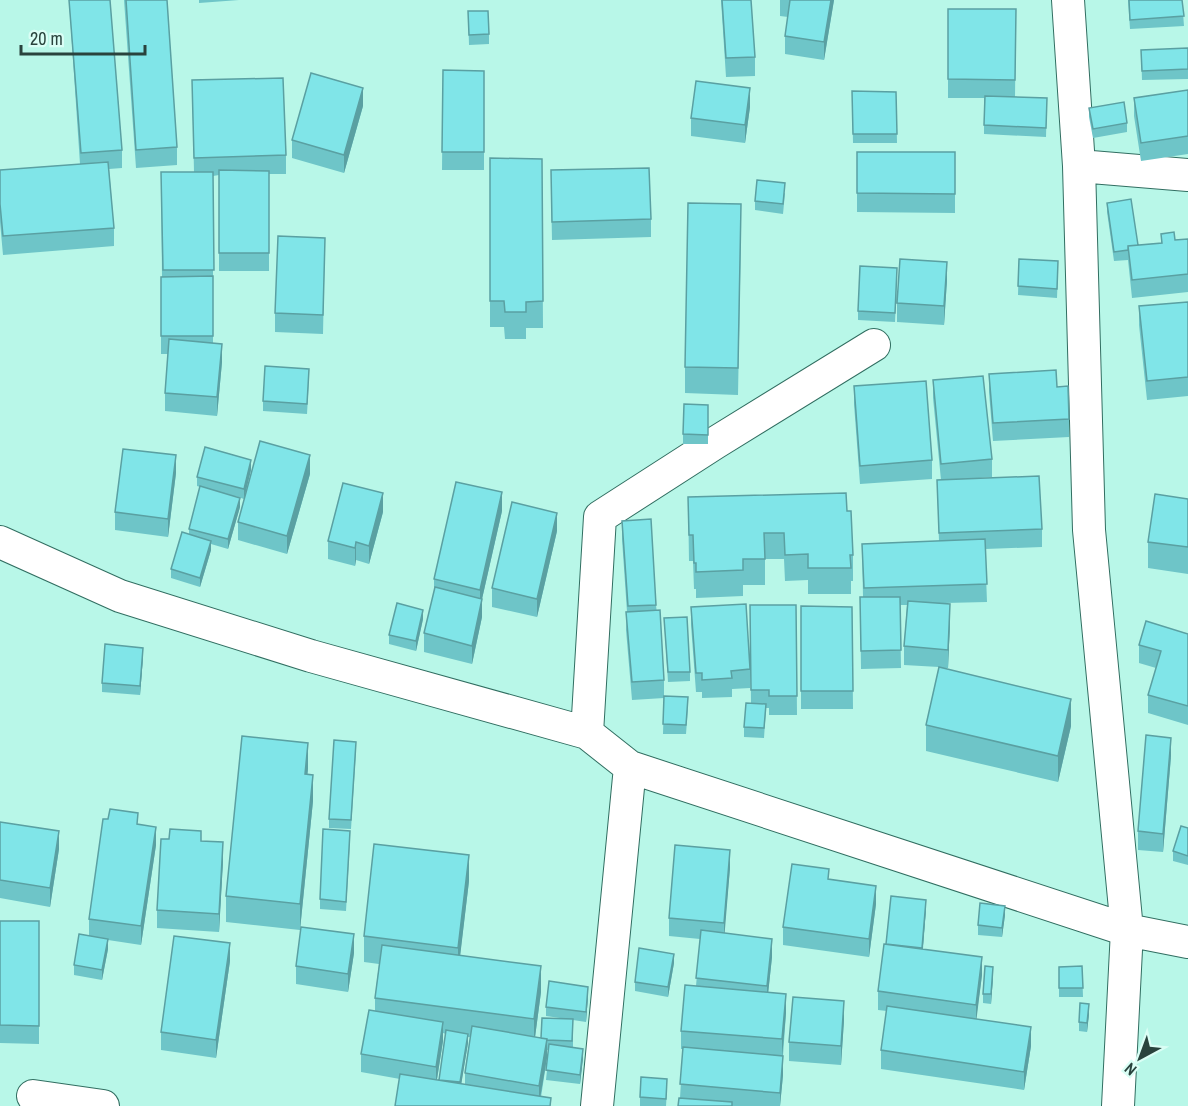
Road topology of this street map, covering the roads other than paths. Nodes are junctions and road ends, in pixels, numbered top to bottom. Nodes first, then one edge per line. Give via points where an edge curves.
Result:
1 (1068, 0) edge
2 (1079, 166) junction
3 (1188, 175) edge
4 (874, 345) dead end
5 (0, 542) edge
6 (587, 733) junction
7 (630, 766) junction
8 (1127, 930) junction
9 (1188, 942) edge
10 (33, 1096) dead end
11 (103, 1106) edge
12 (597, 1106) edge
13 (1118, 1106) edge

1 - 2 street
2 - 3 street
2 - 8 street via 1089,530
4 - 6 street via 600,517
5 - 6 street via 120,596 311,656
6 - 7 street
7 - 8 street
7 - 12 street
8 - 9 street
8 - 13 street
10 - 11 street

